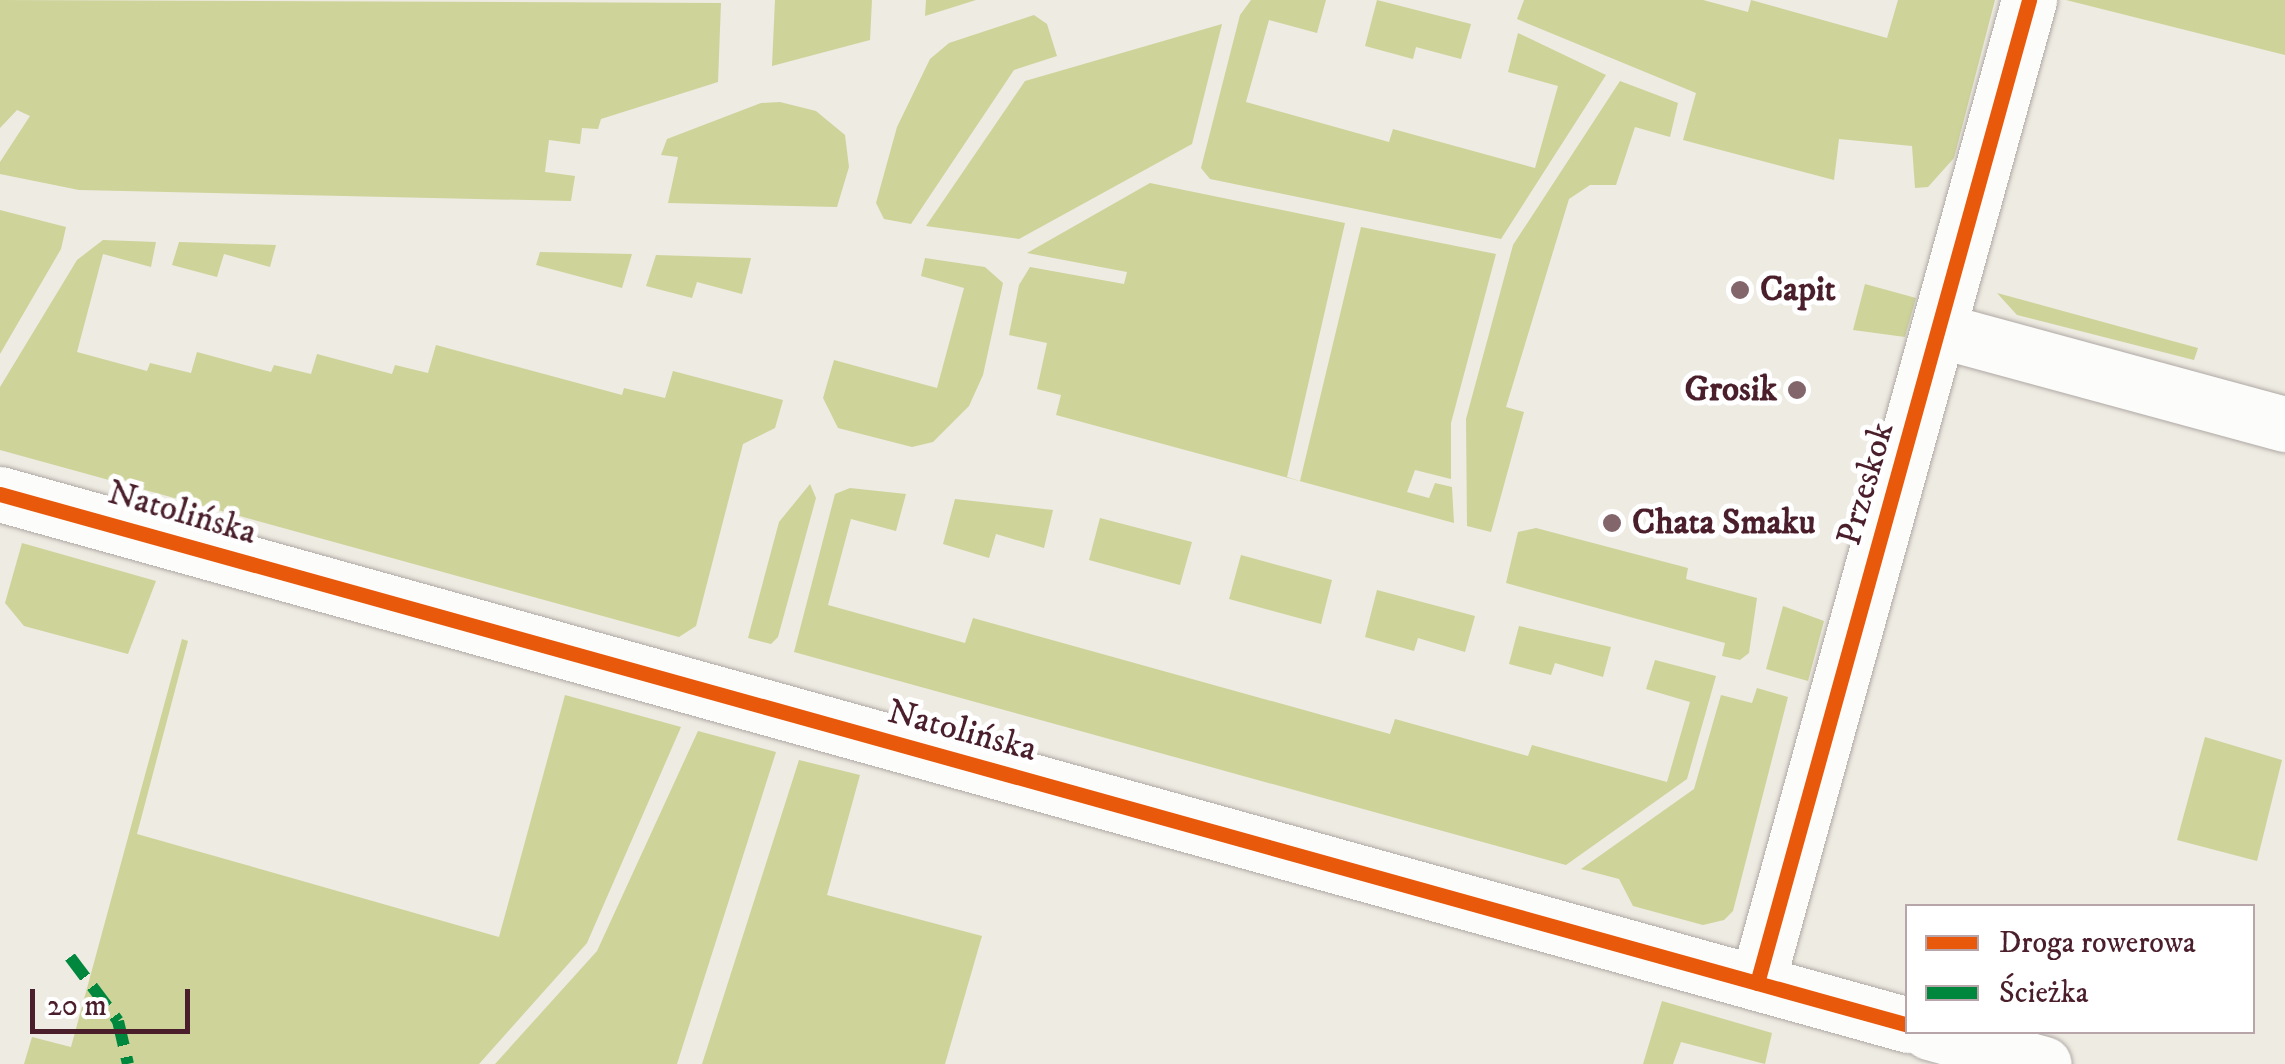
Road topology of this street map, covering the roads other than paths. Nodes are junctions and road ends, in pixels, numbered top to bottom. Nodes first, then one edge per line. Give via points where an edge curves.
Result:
1 (2029, 0) edge
2 (1942, 331) junction
3 (2285, 424) edge
4 (0, 494) edge
5 (1757, 982) junction
6 (1905, 1024) edge
7 (1937, 1034) edge
8 (2044, 1064) edge

1 - 2 street, Przeskok
2 - 3 street
2 - 5 street, Przeskok
4 - 5 street, Natolińska
5 - 6 street, Natolińska
7 - 8 street

